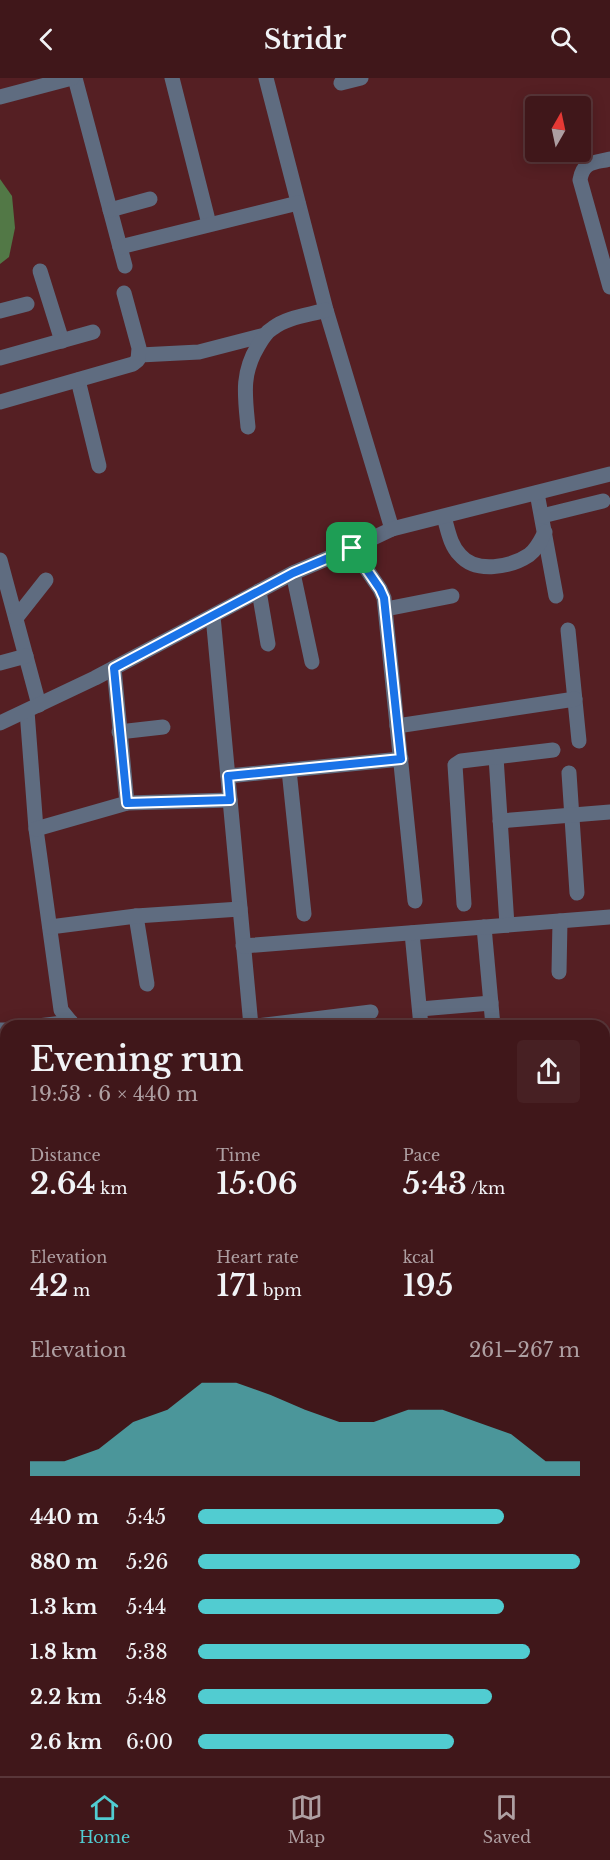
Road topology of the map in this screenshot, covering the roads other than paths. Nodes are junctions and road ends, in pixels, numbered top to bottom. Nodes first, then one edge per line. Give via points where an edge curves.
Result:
1 (70, 78) edge
2 (172, 78) edge
3 (266, 78) edge
4 (361, 78) edge
5 (341, 83) dead end
6 (0, 97) edge
7 (610, 159) edge
8 (150, 199) dead end
9 (298, 203) junction
10 (110, 210) junction
11 (209, 224) junction
12 (120, 247) junction
13 (125, 266) dead end
14 (39, 271) dead end
15 (610, 287) edge
16 (124, 293) dead end
17 (27, 304) dead end
18 (326, 310) junction
19 (0, 311) edge
20 (93, 332) dead end
21 (265, 335) junction
22 (62, 341) junction
23 (140, 355) junction
24 (0, 358) edge
25 (78, 380) junction
26 (0, 402) edge
27 (248, 427) dead end
28 (99, 466) dead end
29 (610, 474) edge
30 (537, 493) junction
31 (603, 501) dead end
32 (444, 517) junction
33 (544, 524) junction
34 (392, 529) junction
35 (352, 548) junction
36 (0, 560) edge
37 (293, 573) junction
38 (46, 580) dead end
39 (259, 591) junction
40 (452, 596) dead end
41 (556, 596) dead end
42 (386, 609) junction
43 (213, 615) junction
44 (16, 618) junction
45 (568, 630) dead end
46 (268, 644) dead end
47 (26, 656) junction
48 (312, 662) dead end
49 (0, 663) edge
50 (114, 668) junction
51 (575, 699) junction
52 (33, 708) junction
53 (0, 723) edge
54 (398, 726) junction
55 (163, 727) dead end
56 (119, 732) junction
57 (579, 741) dead end
58 (553, 750) dead end
59 (496, 757) junction
60 (401, 759) junction
61 (289, 770) junction
62 (568, 773) dead end
63 (228, 776) junction
64 (230, 800) junction
65 (127, 803) junction
66 (610, 812) edge
67 (570, 815) junction
68 (500, 820) junction
69 (36, 830) junction
70 (577, 893) dead end
71 (415, 901) dead end
72 (464, 904) dead end
73 (240, 909) junction
74 (304, 914) dead end
75 (136, 916) junction
76 (610, 917) edge
77 (560, 921) junction
78 (507, 925) junction
79 (50, 927) junction
80 (484, 927) junction
81 (412, 933) junction
82 (243, 946) junction
83 (559, 972) dead end
84 (147, 984) dead end
85 (491, 1003) junction
86 (420, 1009) junction
87 (372, 1012) dead end
88 (70, 1020) edge
89 (250, 1020) edge
90 (318, 1020) edge
91 (421, 1020) edge
92 (492, 1020) edge

1 - 6 street
1 - 10 street
2 - 11 street
3 - 9 street
4 - 5 street
7 - 15 street via 588,164 581,170 580,180
8 - 10 street
9 - 11 street
9 - 18 street
10 - 12 street
11 - 12 street
12 - 13 street
14 - 22 street
16 - 23 street
17 - 19 street
18 - 21 street via 283,322
18 - 34 street
20 - 22 street
21 - 23 street via 200,352
21 - 27 street via 246,373
22 - 24 street
23 - 25 street via 133,364
25 - 26 street
25 - 28 street
29 - 30 street
30 - 32 street
30 - 33 street
31 - 33 street
32 - 33 street via 460,556 469,564 483,566 513,563 530,554 539,545
32 - 34 street
33 - 41 street
34 - 35 street
35 - 37 street
35 - 42 street via 380,589
36 - 44 street
37 - 39 street
37 - 48 street
38 - 44 street
39 - 43 street
39 - 46 street
40 - 42 street
42 - 54 street
43 - 50 street
43 - 63 street
44 - 47 street
45 - 51 street
47 - 49 street
47 - 52 street
50 - 52 street
50 - 56 street
51 - 54 street
51 - 57 street
52 - 53 street
52 - 69 street
54 - 60 street
55 - 56 street
56 - 65 street
58 - 59 street
59 - 68 street
59 - 72 street via 461,760 455,765
60 - 61 street
60 - 71 street
61 - 63 street
61 - 74 street
62 - 67 street
63 - 64 street
64 - 65 street
64 - 73 street
65 - 69 street
66 - 67 street
67 - 68 street
67 - 70 street
68 - 78 street
69 - 79 street
73 - 75 street
73 - 82 street
75 - 79 street
75 - 84 street
76 - 77 street
77 - 78 street
77 - 83 street
78 - 80 street
79 - 88 street via 61,1010
80 - 81 street
80 - 85 street
81 - 82 street
81 - 86 street
82 - 89 street
85 - 86 street
85 - 92 street
86 - 91 street
87 - 90 street

